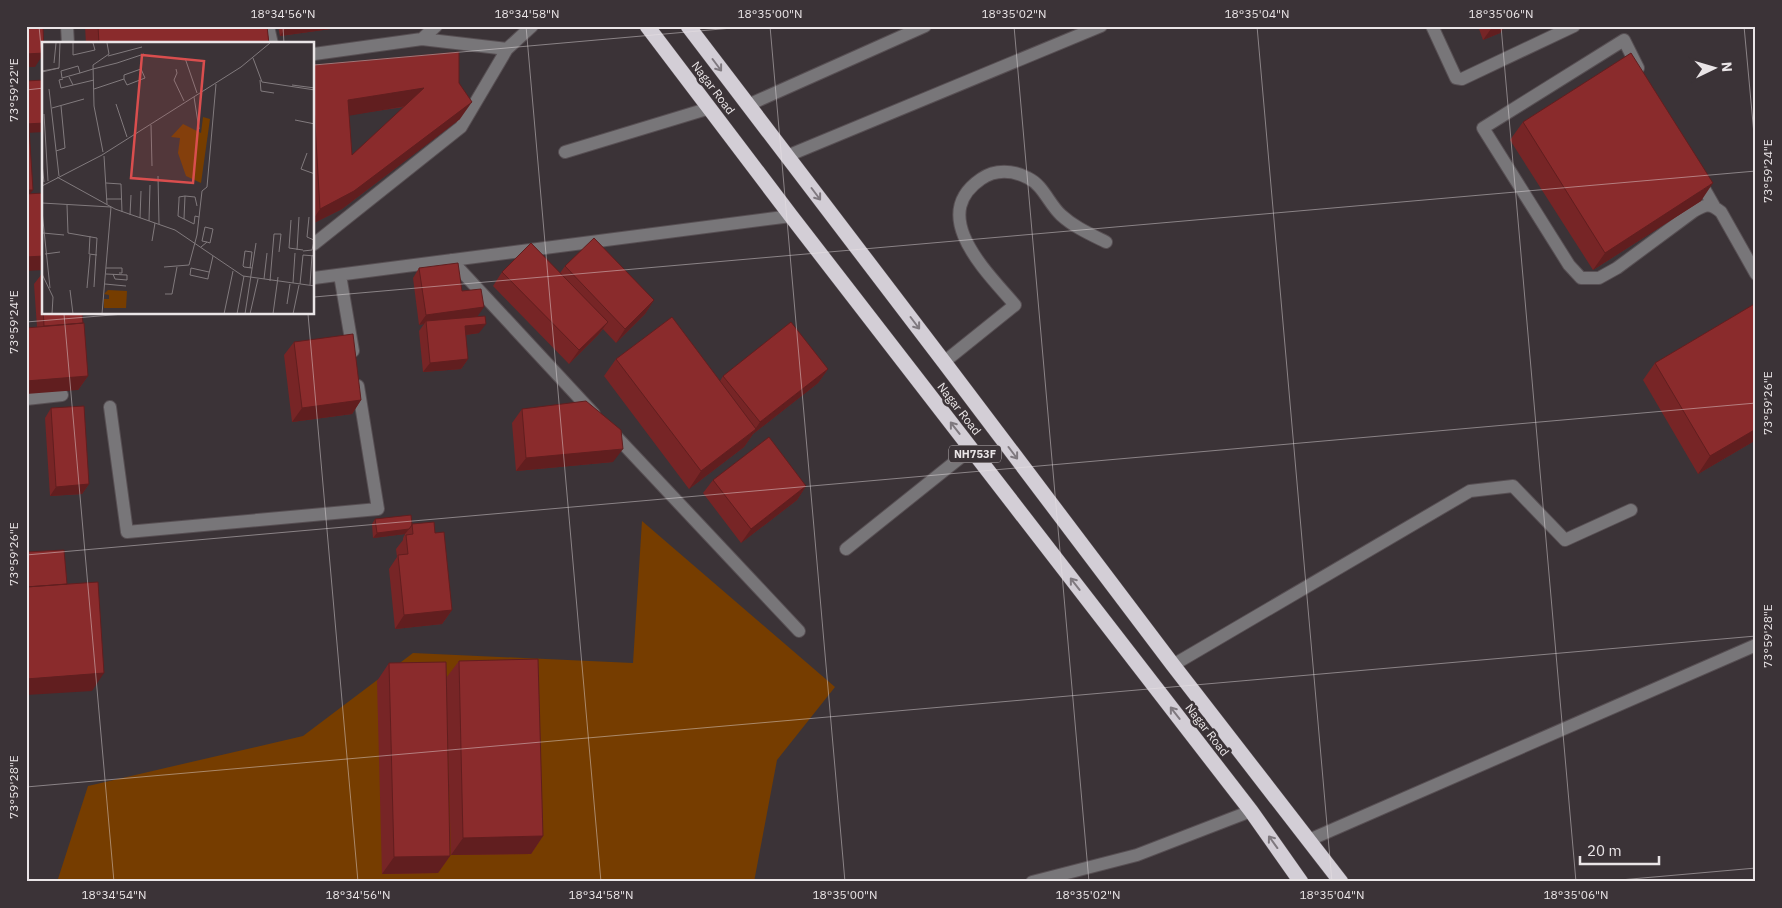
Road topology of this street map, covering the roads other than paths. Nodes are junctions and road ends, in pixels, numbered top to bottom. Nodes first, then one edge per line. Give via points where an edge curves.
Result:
1 (67, 26) edge
2 (268, 26) edge
3 (436, 26) edge
4 (532, 26) edge
5 (647, 26) edge
6 (688, 26) edge
7 (925, 26) edge
8 (1101, 26) edge
9 (1432, 26) edge
10 (1574, 26) edge
11 (422, 38) junction
12 (68, 42) edge
13 (272, 42) edge
14 (507, 49) junction
15 (315, 54) edge
16 (1642, 75) edge
17 (748, 105) junction
18 (710, 108) junction
19 (565, 152) dead end
20 (787, 156) junction
21 (1695, 171) edge
22 (1714, 206) junction
23 (791, 216) junction
24 (1106, 242) dead end
25 (315, 243) edge
26 (451, 260) junction
27 (1756, 274) edge
28 (340, 275) junction
29 (315, 278) edge
30 (944, 362) junction
31 (62, 395) edge
32 (26, 399) edge
33 (110, 407) dead end
34 (971, 449) junction
35 (1631, 510) dead end
36 (846, 549) dead end
37 (799, 631) dead end
38 (1756, 645) edge
39 (1173, 665) junction
40 (1251, 811) junction
41 (1309, 840) junction
42 (1032, 882) edge
43 (1302, 882) edge
44 (1341, 882) edge

1 - 12 street
2 - 13 street
3 - 11 street
4 - 14 street
5 - 18 highway, Nagar Road / NH753F
6 -> 17 highway, Nagar Road / NH753F
7 - 17 street
8 - 20 street
9 - 10 street via 1456,78 1462,79
11 - 14 street
11 - 15 street
14 - 25 street via 461,127
16 - 22 street via 1624,40 1483,128 1569,266 1581,278 1599,278 1694,211 1704,205
17 - 20 highway, Nagar Road / NH753F
18 - 19 street
18 - 23 highway, Nagar Road / NH753F
20 -> 30 highway, Nagar Road / NH753F
21 - 22 street
22 - 27 street via 1721,212
23 - 26 street
34 -> 23 highway, Nagar Road / NH753F
24 - 30 street via 1074,226 1029,178 997,171 982,178 968,190 962,206 959,220 964,240 1015,305
26 - 28 street
26 - 37 street
28 - 29 street
28 - 33 street via 378,509 127,532
30 -> 39 highway, Nagar Road / NH753F
31 - 32 street
34 - 36 street
40 -> 34 highway, Nagar Road / NH753F
35 - 39 street via 1565,540 1513,486 1470,491
38 - 41 street
39 - 41 highway, Nagar Road / NH753F
40 - 42 street via 1137,855
43 -> 40 highway, Nagar Road / NH753F
41 - 44 highway, Nagar Road / NH753F

